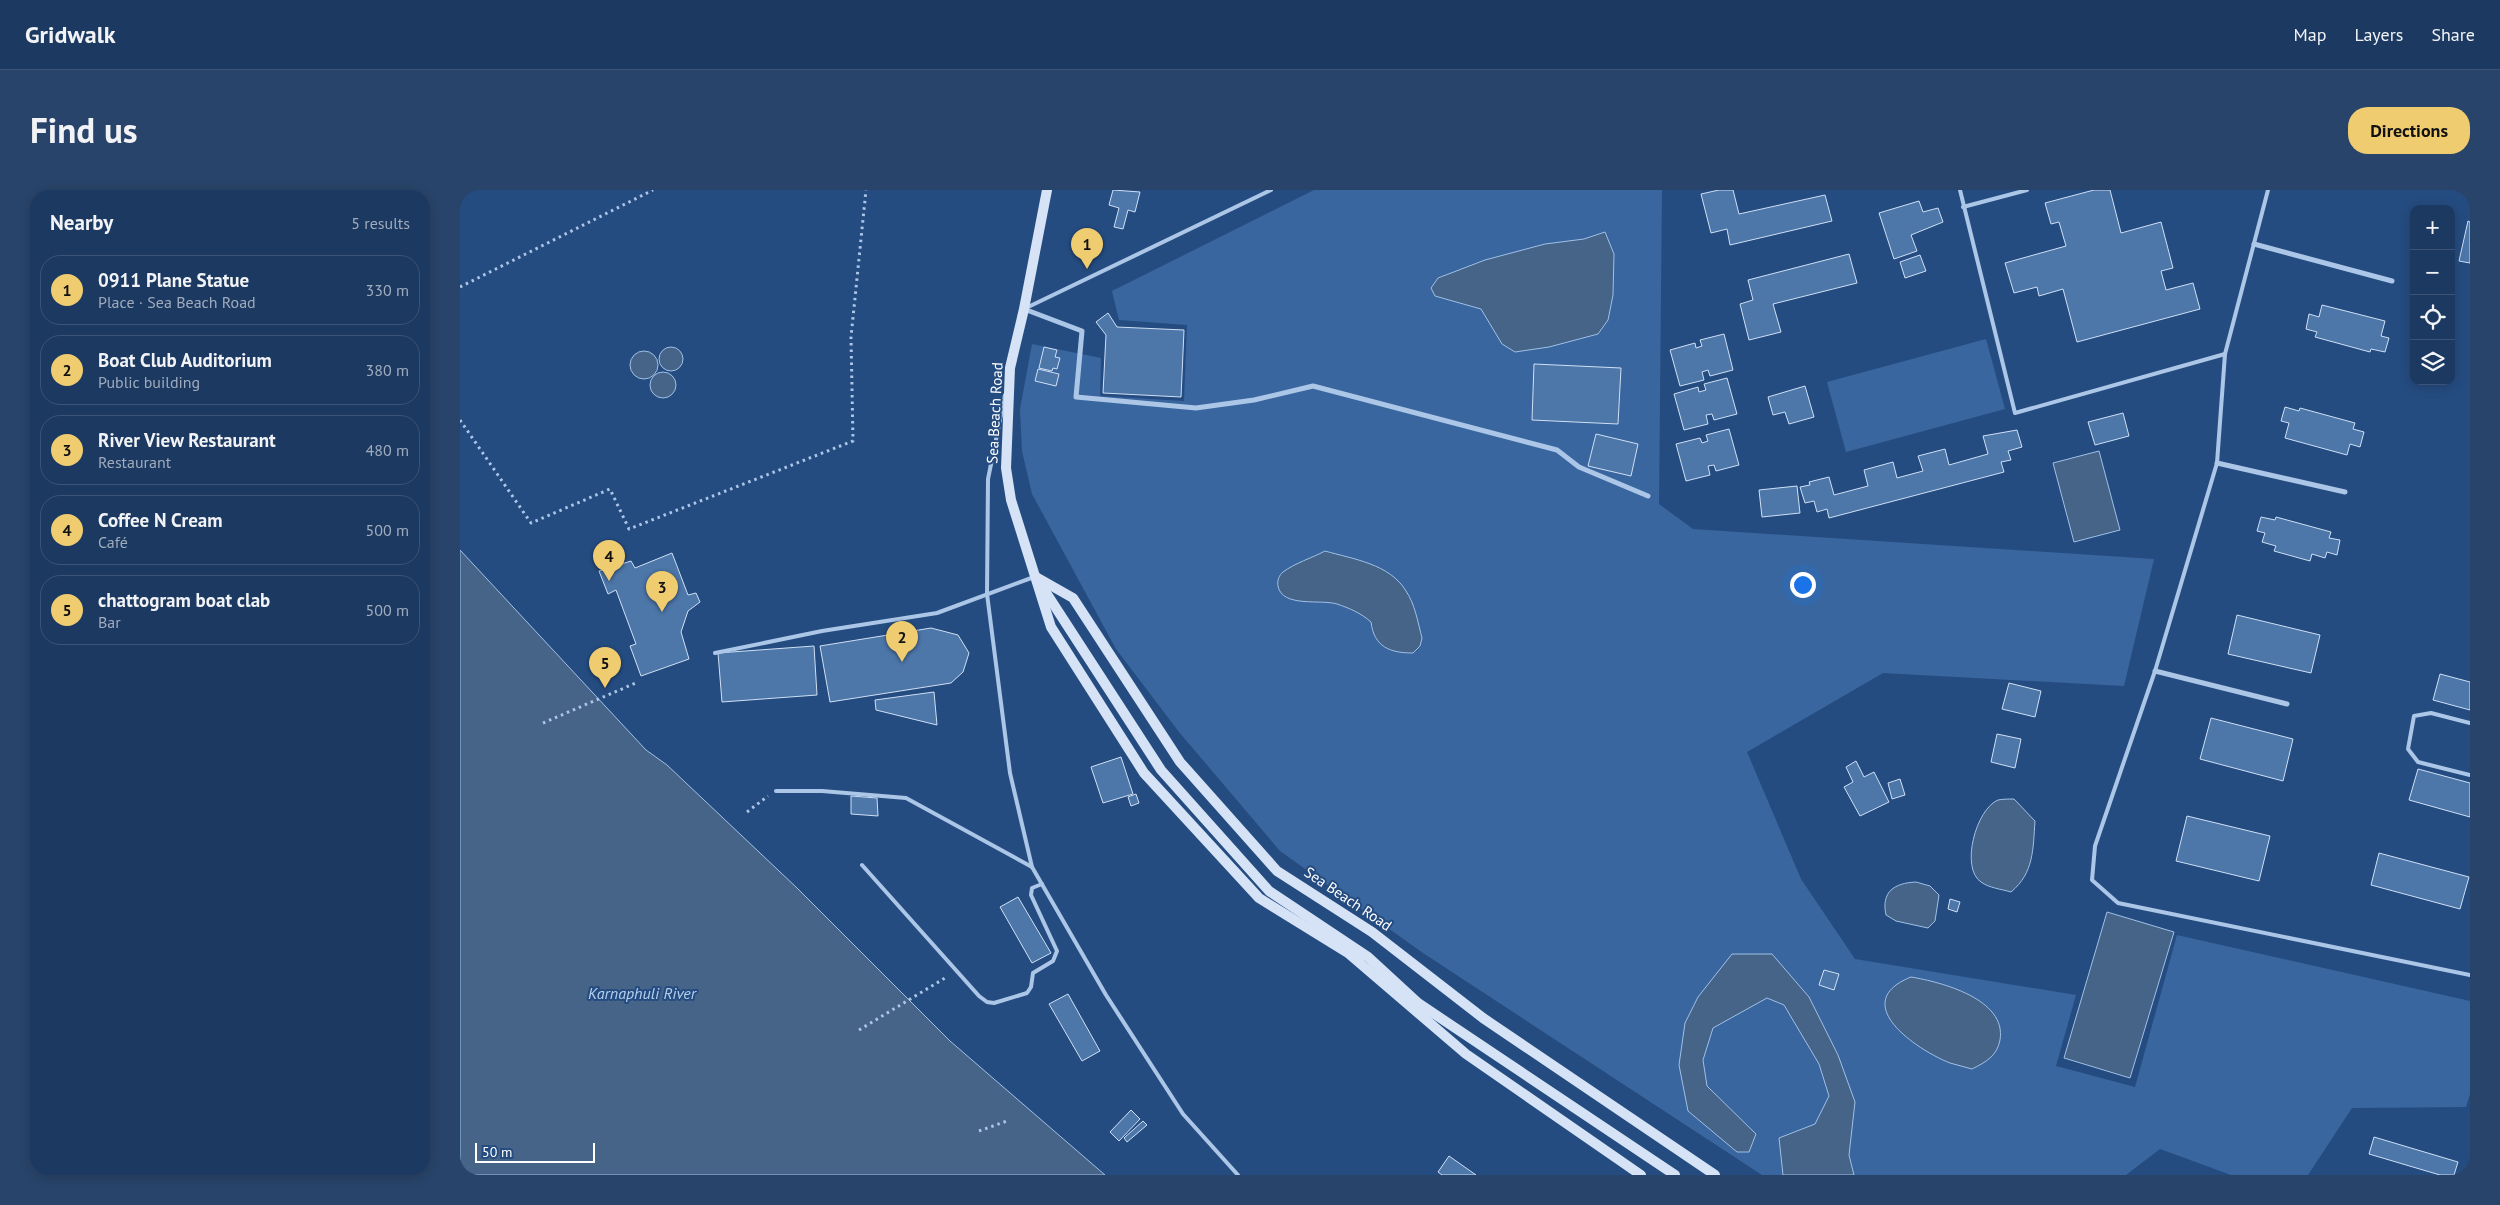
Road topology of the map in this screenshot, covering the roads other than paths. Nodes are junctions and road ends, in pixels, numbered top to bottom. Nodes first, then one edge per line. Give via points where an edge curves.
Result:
1 (1047, 190) edge
2 (1271, 190) edge
3 (1960, 190) edge
4 (2027, 190) edge
5 (2268, 190) edge
6 (1963, 207) junction
7 (2254, 244) junction
8 (2392, 281) dead end
9 (1024, 309) junction
10 (2225, 354) junction
11 (1010, 368) junction
12 (2218, 463) junction
13 (2345, 492) dead end
14 (1648, 496) dead end
15 (1036, 576) junction
16 (987, 594) junction
17 (715, 653) dead end
18 (2155, 671) junction
19 (2287, 704) dead end
20 (2470, 723) edge
21 (2470, 775) edge
22 (776, 791) road end
23 (862, 865) dead end
24 (1032, 867) junction
25 (1042, 884) junction
26 (2470, 975) edge
27 (1238, 1175) edge
28 (1642, 1175) edge
29 (1675, 1175) edge
30 (1715, 1175) edge

1 - 9 main road, Sea Beach Road
2 - 9 lane
3 - 6 lane
4 - 6 lane
5 - 7 lane
6 - 10 lane via 2015,413
7 - 8 street
7 - 10 lane
9 - 11 main road, Sea Beach Road
9 - 14 street via 1082,330 1076,397 1196,408 1254,400 1313,386 1557,450 1578,467
10 - 12 lane
11 - 15 main road, Sea Beach Road via 1006,468 1011,500
11 - 16 lane via 988,479
12 - 13 street
12 - 18 lane
15 - 16 lane
15 - 28 main road, Sea Beach Road via 1051,627 1144,773 1259,898 1348,953 1466,1054
15 - 29 main road via 1161,770 1269,891 1368,957 1418,1004
15 - 30 main road, Sea Beach Road via 1073,598 1180,762 1276,870 1372,932 1483,1018
16 - 17 lane via 937,613
16 - 24 lane via 1010,773
18 - 19 street
18 - 26 lane via 2095,846 2092,880 2118,903
20 - 21 lane via 2431,713 2414,716 2408,749 2418,762
22 - 24 lane via 906,798
23 - 25 lane via 986,1002 994,1003 1027,993 1033,973 1053,961 1057,951 1031,895 1032,888
24 - 25 lane
25 - 27 lane via 1106,995 1183,1114

